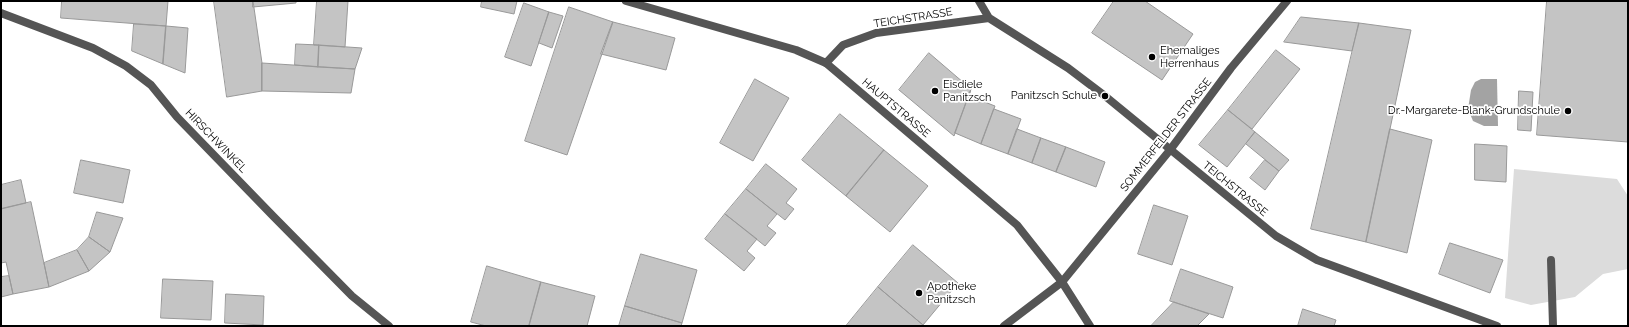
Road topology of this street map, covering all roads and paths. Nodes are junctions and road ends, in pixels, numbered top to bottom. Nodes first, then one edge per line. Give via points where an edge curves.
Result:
1 (626, 1) edge
2 (979, 1) edge
3 (1287, 1) edge
4 (1, 13) edge
5 (989, 18) junction
6 (826, 63) junction
7 (1170, 150) junction
8 (1551, 260) dead end
9 (1062, 282) junction
10 (389, 326) edge
11 (1004, 326) edge
12 (1090, 326) edge
13 (1497, 326) edge
14 (1553, 326) edge

1 - 6 street, HAUPTSTRASSE via 796,50
2 - 5 street, TEICHSTRASSE
3 - 7 street, SOMMERFELDER STRASSE via 1231,68
4 - 10 street, HIRSCHWINKEL via 93,48 126,66 151,85 177,116 352,296
5 - 6 street, TEICHSTRASSE via 876,33 843,45
5 - 7 street, TEICHSTRASSE via 1068,68
6 - 9 street, HAUPTSTRASSE via 1017,225
7 - 9 street, SOMMERFELDER STRASSE
7 - 13 street, TEICHSTRASSE via 1276,236 1317,260
8 - 14 street
9 - 11 street, SOMMERFELDER STRASSE
9 - 12 street, HAUPTSTRASSE

